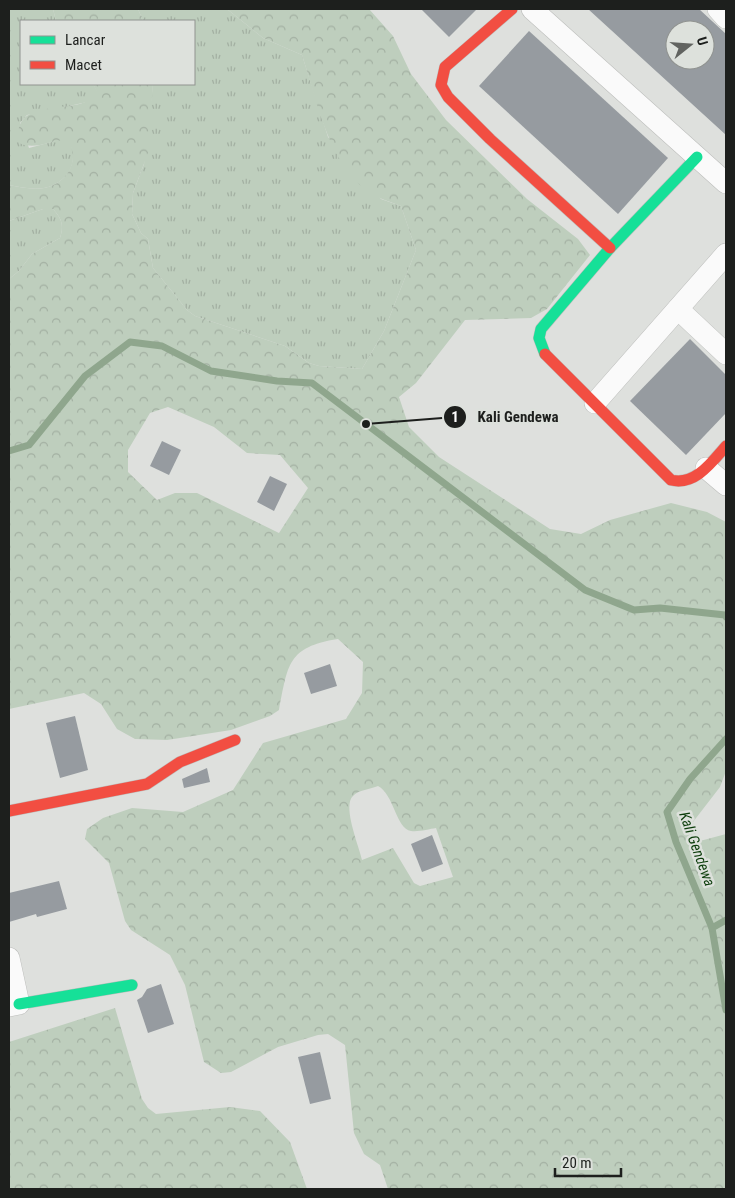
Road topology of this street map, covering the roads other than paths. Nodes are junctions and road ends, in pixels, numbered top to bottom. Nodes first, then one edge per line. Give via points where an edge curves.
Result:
1 (512, 9) edge
2 (532, 9) edge
3 (718, 9) edge
4 (726, 18) edge
5 (697, 157) junction
6 (726, 183) edge
7 (610, 248) junction
8 (726, 254) edge
9 (678, 309) junction
10 (726, 354) edge
11 (595, 403) junction
12 (726, 446) edge
13 (706, 468) junction
14 (726, 485) edge
15 (235, 740) dead end
16 (9, 811) edge
17 (9, 958) edge
18 (132, 986) dead end
19 (14, 1005) edge

1 - 7 street via 445,67 440,85 450,100 482,132
2 - 5 street
3 - 4 street
5 - 6 street
5 - 7 street
7 - 11 street via 541,329 539,338 544,353
8 - 9 street
9 - 10 street
9 - 11 street
11 - 13 street via 672,480 690,480
12 - 13 street
13 - 14 street
15 - 16 street via 180,762 147,784
17 - 19 street
18 - 19 street

